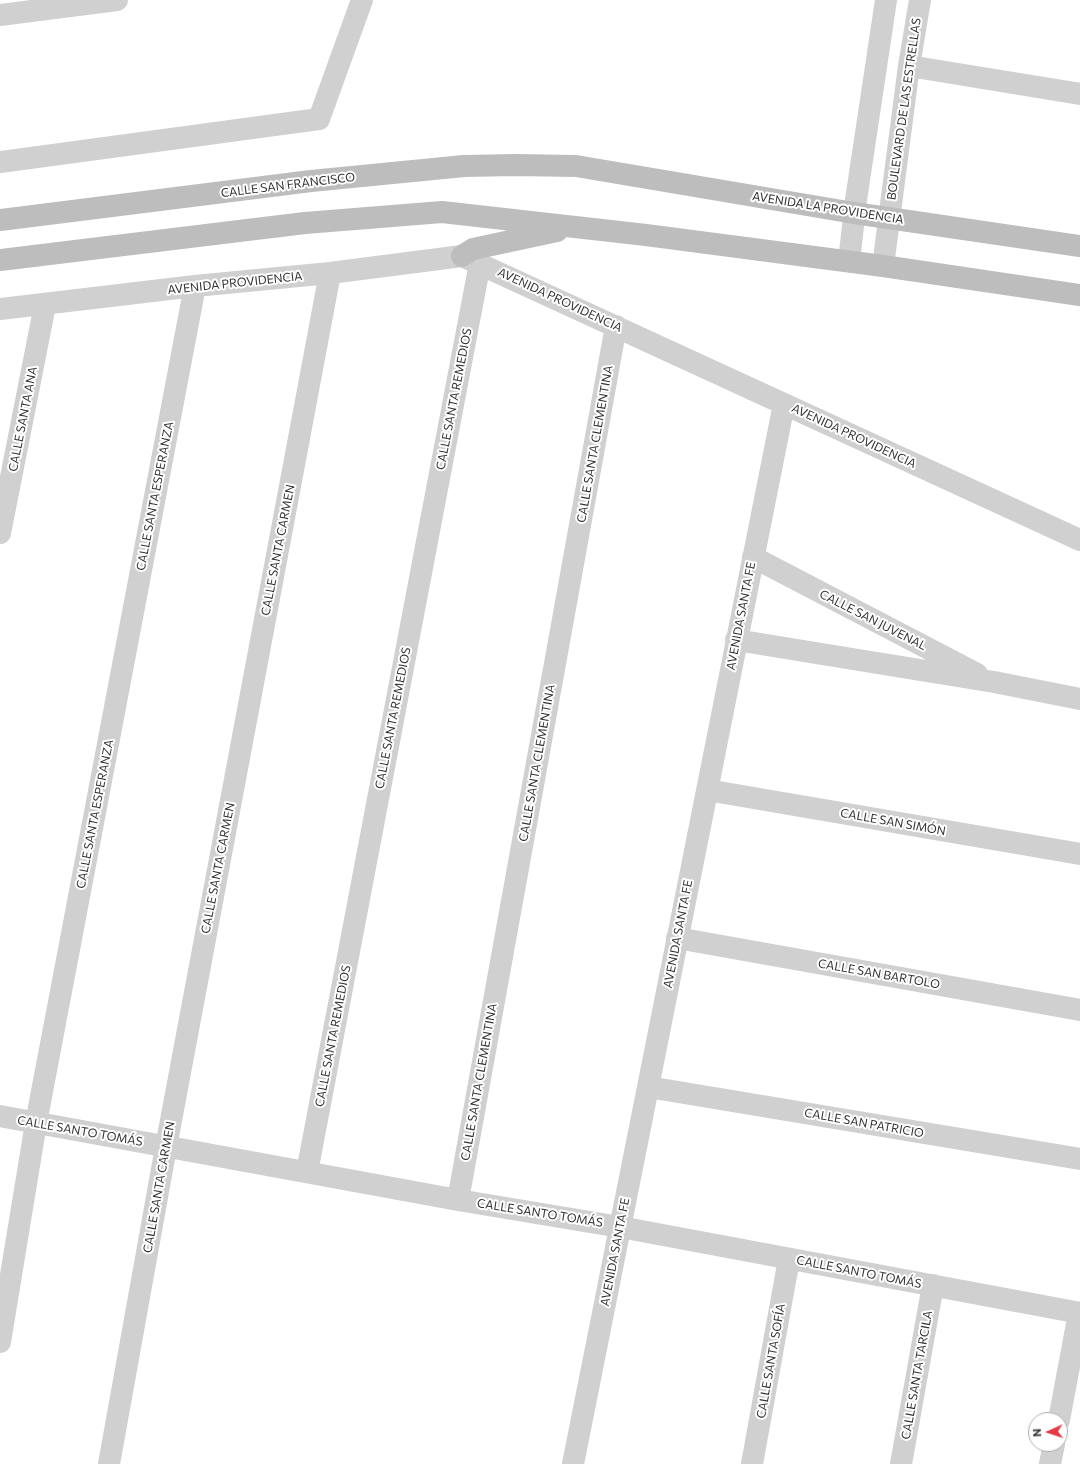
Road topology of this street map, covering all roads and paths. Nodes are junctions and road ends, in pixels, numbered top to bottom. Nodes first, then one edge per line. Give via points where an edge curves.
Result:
1 (117, 0) edge
2 (362, 0) edge
3 (886, 0) edge
4 (920, 0) edge
5 (38, 5) edge
6 (0, 15) edge
7 (909, 66) junction
8 (1080, 94) edge
9 (0, 162) edge
10 (576, 166) joint
11 (854, 213) junction
12 (890, 219) junction
13 (0, 220) edge
14 (576, 227) junction
15 (1080, 246) edge
16 (0, 260) edge
17 (471, 260) junction
18 (849, 261) junction
19 (883, 266) junction
20 (330, 273) junction
21 (195, 286) junction
22 (1080, 295) edge
23 (45, 305) junction
24 (0, 309) edge
25 (616, 326) junction
26 (784, 404) junction
27 (0, 533) edge
28 (1080, 540) edge
29 (753, 557) junction
30 (736, 640) junction
31 (994, 682) junction
32 (1080, 699) edge
33 (707, 790) junction
34 (1080, 854) edge
35 (678, 938) junction
36 (1080, 1010) edge
37 (648, 1087) junction
38 (0, 1116) edge
39 (36, 1123) junction
40 (166, 1147) junction
41 (1080, 1159) edge
42 (307, 1172) junction
43 (458, 1200) junction
44 (620, 1227) junction
45 (789, 1259) junction
46 (933, 1285) junction
47 (1080, 1313) edge
48 (0, 1342) edge
49 (1061, 1412) edge
50 (1052, 1452) edge
51 (109, 1464) edge
52 (573, 1464) edge
53 (752, 1464) edge
54 (901, 1464) edge
55 (1050, 1464) edge

1 - 5 street
2 - 9 street via 319,119
3 - 11 street
4 - 7 street, BOULEVARD DE LAS ESTRELLAS
5 - 6 street
7 - 8 street
7 - 12 street, BOULEVARD DE LAS ESTRELLAS
10 - 11 main road, AVENIDA LA PROVIDENCIA
10 - 13 main road, CALLE SAN FRANCISCO via 464,166
11 - 12 main road, AVENIDA LA PROVIDENCIA
11 - 18 street
12 - 15 main road, AVENIDA LA PROVIDENCIA
12 - 19 street, BOULEVARD DE LAS ESTRELLAS
14 - 16 main road via 442,212 304,223
14 - 17 main road via 473,249
14 - 18 main road
17 - 20 street, AVENIDA PROVIDENCIA
17 - 25 street, AVENIDA PROVIDENCIA
17 - 42 street, CALLE SANTA REMEDIOS
18 - 19 main road
19 - 22 main road
20 - 21 street, AVENIDA PROVIDENCIA
20 - 40 street, CALLE SANTA CARMEN
21 - 23 street, AVENIDA PROVIDENCIA
21 - 39 street, CALLE SANTA ESPERANZA
23 - 24 street, AVENIDA PROVIDENCIA
23 - 27 street, CALLE SANTA ANA
25 - 26 street, AVENIDA PROVIDENCIA
25 - 43 street, CALLE SANTA CLEMENTINA
26 - 28 street, AVENIDA PROVIDENCIA
26 - 29 street, AVENIDA SANTA FE
29 - 30 street, AVENIDA SANTA FE
29 - 31 street, CALLE SAN JUVENAL
30 - 31 street, CALLE SAN JUVENAL
30 - 33 street, AVENIDA SANTA FE
31 - 32 street, CALLE SAN JUVENAL
33 - 34 street, CALLE SAN SIMÓN
33 - 35 street, AVENIDA SANTA FE
35 - 36 street, CALLE SAN BARTOLO
35 - 37 street, AVENIDA SANTA FE
37 - 41 street, CALLE SAN PATRICIO
37 - 44 street, AVENIDA SANTA FE
38 - 39 street, CALLE SANTO TOMÁS
39 - 40 street, CALLE SANTO TOMÁS
39 - 48 street, CALLE SANTA ESPERANZA
40 - 42 street, CALLE SANTO TOMÁS
40 - 51 street, CALLE SANTA CARMEN
42 - 43 street, CALLE SANTO TOMÁS
43 - 44 street, CALLE SANTO TOMÁS
44 - 45 street, CALLE SANTO TOMÁS
44 - 52 street, AVENIDA SANTA FE
45 - 46 street, CALLE SANTO TOMÁS
45 - 53 street, CALLE SANTA SOFÍA
46 - 47 street, CALLE SANTO TOMÁS
46 - 54 street, CALLE SANTA TARCILA
47 - 49 street
50 - 55 street

